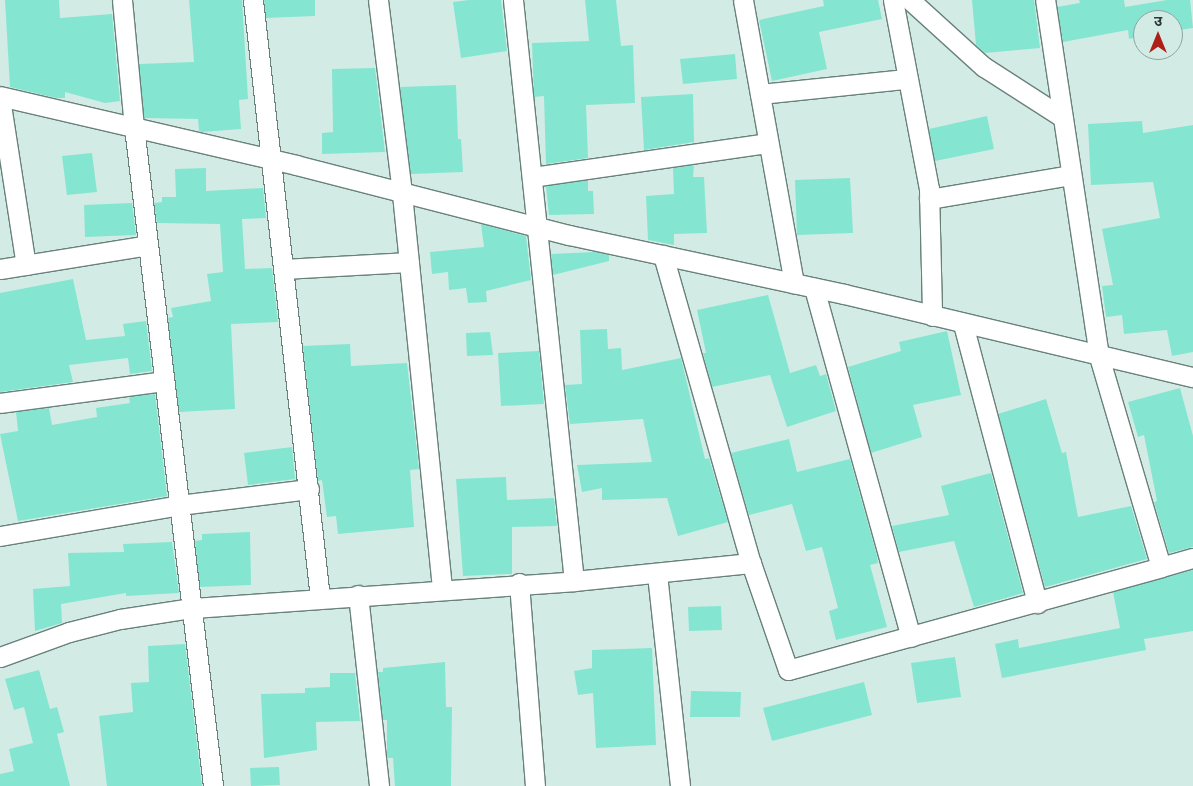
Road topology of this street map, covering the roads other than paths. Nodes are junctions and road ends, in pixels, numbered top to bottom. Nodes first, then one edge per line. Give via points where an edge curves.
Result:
1 (122, 0) edge
2 (253, 0) edge
3 (378, 0) edge
4 (513, 0) edge
5 (743, 0) edge
6 (893, 0) edge
7 (910, 0) edge
8 (1044, 0) edge
9 (906, 80) junction
10 (760, 94) junction
11 (0, 97) edge
12 (1062, 117) junction
13 (134, 127) junction
14 (768, 143) junction
15 (270, 159) junction
16 (1071, 175) junction
17 (532, 176) junction
18 (402, 194) junction
19 (930, 198) junction
20 (537, 227) junction
21 (148, 245) junction
22 (663, 255) junction
23 (409, 262) junction
24 (26, 264) junction
25 (0, 269) edge
26 (283, 269) junction
27 (794, 283) junction
28 (814, 288) junction
29 (932, 316) junction
30 (964, 324) junction
31 (1099, 356) junction
32 (1193, 377) edge
33 (164, 381) junction
34 (0, 403) edge
35 (309, 489) junction
36 (179, 504) junction
37 (0, 536) edge
38 (1193, 558) edge
39 (751, 564) junction
40 (1161, 567) junction
41 (657, 574) junction
42 (574, 581) junction
43 (519, 583) junction
44 (442, 589) junction
45 (358, 595) junction
46 (320, 598) junction
47 (1037, 603) junction
48 (192, 608) junction
49 (911, 637) junction
50 (0, 657) edge
51 (214, 786) edge
52 (379, 786) edge
53 (535, 786) edge
54 (680, 786) edge

1 - 13 street
2 - 15 street
3 - 18 street
4 - 17 street
5 - 10 street
6 - 9 street
7 - 12 street via 984,67
8 - 12 street
9 - 10 street
9 - 19 street
10 - 14 street
11 - 13 street
11 - 24 street
12 - 16 street
13 - 15 street
13 - 21 street
14 - 17 street
14 - 27 street
15 - 18 street
15 - 26 street
16 - 19 street
16 - 31 street
17 - 20 street
18 - 20 street
18 - 23 street
19 - 29 street
20 - 22 street
20 - 42 street
21 - 24 street
21 - 33 street
22 - 27 street
22 - 39 street
23 - 26 street
23 - 44 street
24 - 25 street
26 - 35 street
27 - 28 street
28 - 29 street
28 - 49 street
29 - 30 street
30 - 31 street
30 - 47 street
31 - 32 street
31 - 40 street
33 - 34 street
33 - 36 street
35 - 36 street
35 - 46 street
36 - 37 street
36 - 48 street
38 - 40 street
39 - 41 street
39 - 49 street via 788,670
40 - 47 street
41 - 42 street
41 - 54 street
42 - 43 street
43 - 44 street
43 - 53 street
44 - 45 street
45 - 46 street
45 - 52 street
46 - 48 street
47 - 49 street
48 - 50 street via 112,621
48 - 51 street

